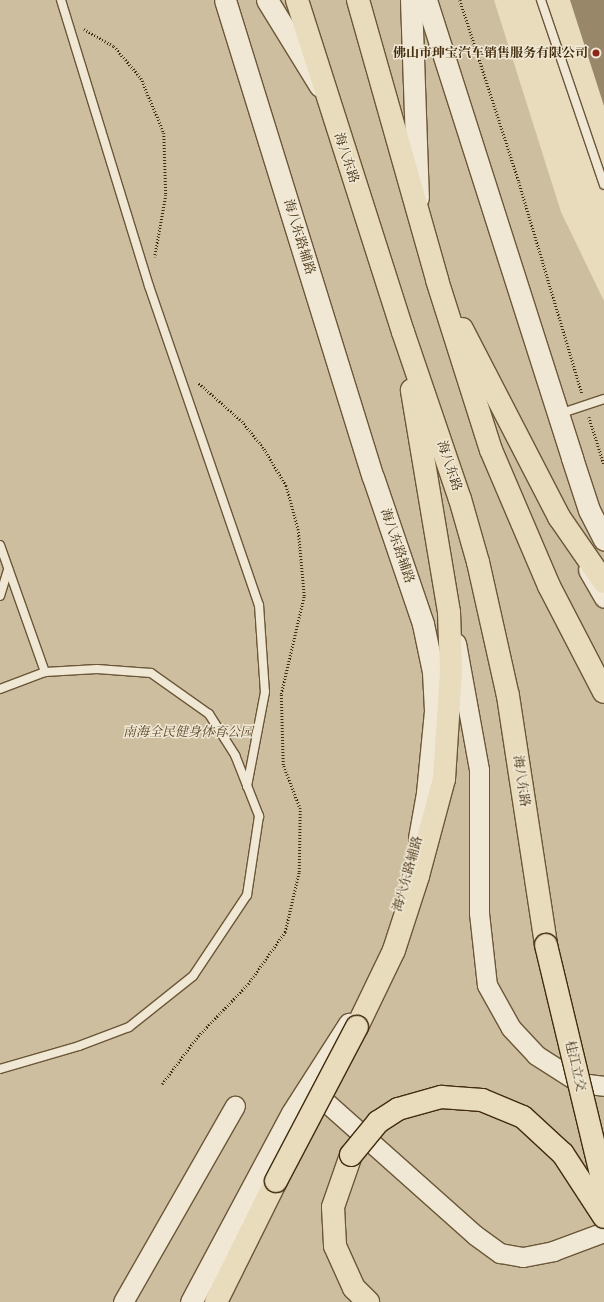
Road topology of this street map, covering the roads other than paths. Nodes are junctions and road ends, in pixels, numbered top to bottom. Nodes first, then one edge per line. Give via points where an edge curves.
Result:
1 (61, 0) edge
2 (225, 0) edge
3 (267, 0) edge
4 (297, 0) edge
5 (358, 0) edge
6 (411, 0) edge
7 (426, 0) edge
8 (541, 0) edge
9 (326, 96) junction
10 (604, 185) edge
11 (419, 217) junction
12 (437, 280) junction
13 (402, 332) junction
14 (604, 399) edge
15 (558, 414) junction
16 (559, 517) junction
17 (604, 539) edge
18 (0, 545) edge
19 (8, 569) junction
20 (604, 582) edge
21 (0, 596) edge
22 (604, 598) edge
23 (449, 612) junction
24 (45, 672) junction
25 (0, 689) edge
26 (604, 692) edge
27 (247, 786) junction
28 (546, 945) joint
29 (0, 1070) edge
30 (604, 1086) edge
31 (309, 1087) junction
32 (235, 1106) dead end
33 (604, 1187) edge
34 (604, 1217) edge
35 (604, 1232) edge
36 (123, 1302) edge
37 (191, 1302) edge
38 (216, 1302) edge
39 (368, 1302) edge

1 - 27 lane via 149,286 259,605 265,692
2 - 31 main road, 海八东路辅路 via 373,477 416,602 433,672 435,711 427,793 419,840 402,900 384,951 352,1019
3 - 9 main road
4 - 9 highway, 海八东路
5 - 11 highway
6 - 11 main road
7 - 15 main road
8 - 10 lane
9 - 13 highway, 海八东路
11 - 12 highway
12 - 16 highway
12 - 26 highway via 490,450 549,586
13 - 23 highway
13 - 28 highway, 海八东路 via 460,499 495,630 508,696
14 - 15 lane
15 - 17 main road via 589,510
16 - 20 highway
16 - 22 street
18 - 19 lane
19 - 21 lane
19 - 24 lane
23 - 30 street via 462,668 479,770 480,913 487,985 512,1028 536,1055 580,1083
23 - 38 highway, bridge via 451,672 444,778 418,876 394,950
24 - 25 lane
24 - 27 lane via 97,669 151,673 209,714 236,755
27 - 29 lane via 259,816 247,895 193,976 129,1027 79,1046
28 - 33 highway, 桂江立交, bridge
31 - 35 street via 475,1235 500,1253 523,1257 553,1251
31 - 37 main road, 海八东路辅路
32 - 36 street
34 - 39 highway, bridge via 563,1154 523,1117 482,1100 442,1097 398,1109 378,1122 351,1155 333,1207 335,1246 354,1288

